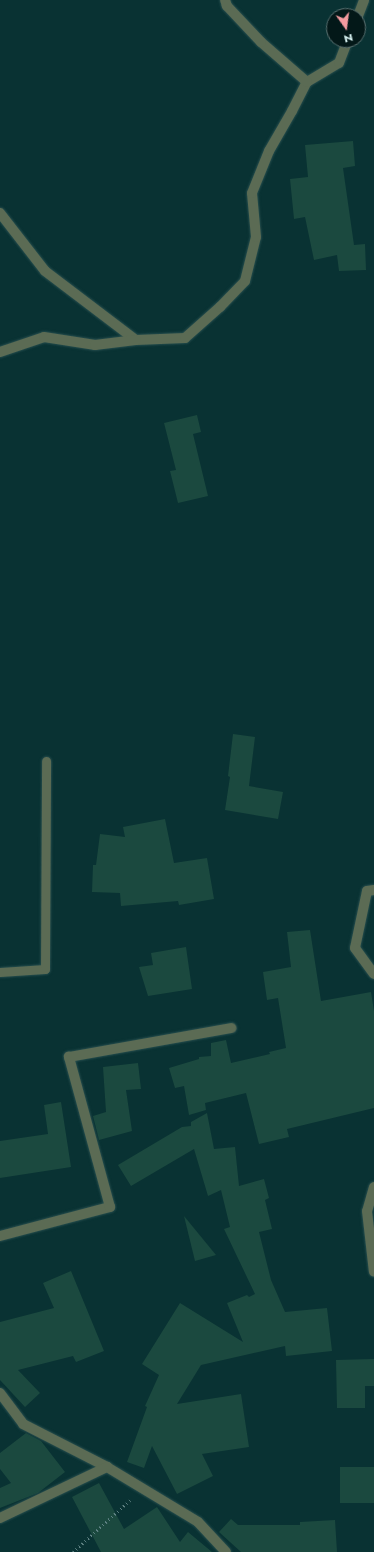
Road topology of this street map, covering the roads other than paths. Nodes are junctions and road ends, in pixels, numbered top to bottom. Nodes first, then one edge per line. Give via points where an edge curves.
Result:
1 (225, 0) edge
2 (345, 48) edge
3 (306, 82) junction
4 (0, 213) edge
5 (136, 340) junction
6 (0, 352) edge
7 (46, 761) dead end
8 (374, 890) edge
9 (0, 972) edge
10 (374, 974) edge
11 (231, 1028) dead end
12 (374, 1187) edge
13 (0, 1236) edge
14 (374, 1272) edge
15 (0, 1393) edge
16 (107, 1467) junction
17 (0, 1518) edge
18 (226, 1552) edge

1 - 3 street via 227,6 261,42
2 - 3 street via 339,63
3 - 5 street via 269,151 252,193 256,237 245,281 185,338
4 - 5 street via 45,271
5 - 6 street via 94,345 44,337
7 - 9 lane via 45,969
8 - 10 street via 368,891 355,948
11 - 13 street via 69,1057 110,1207
12 - 14 street via 367,1211
15 - 16 street via 23,1424
16 - 17 street
16 - 18 street via 198,1522

